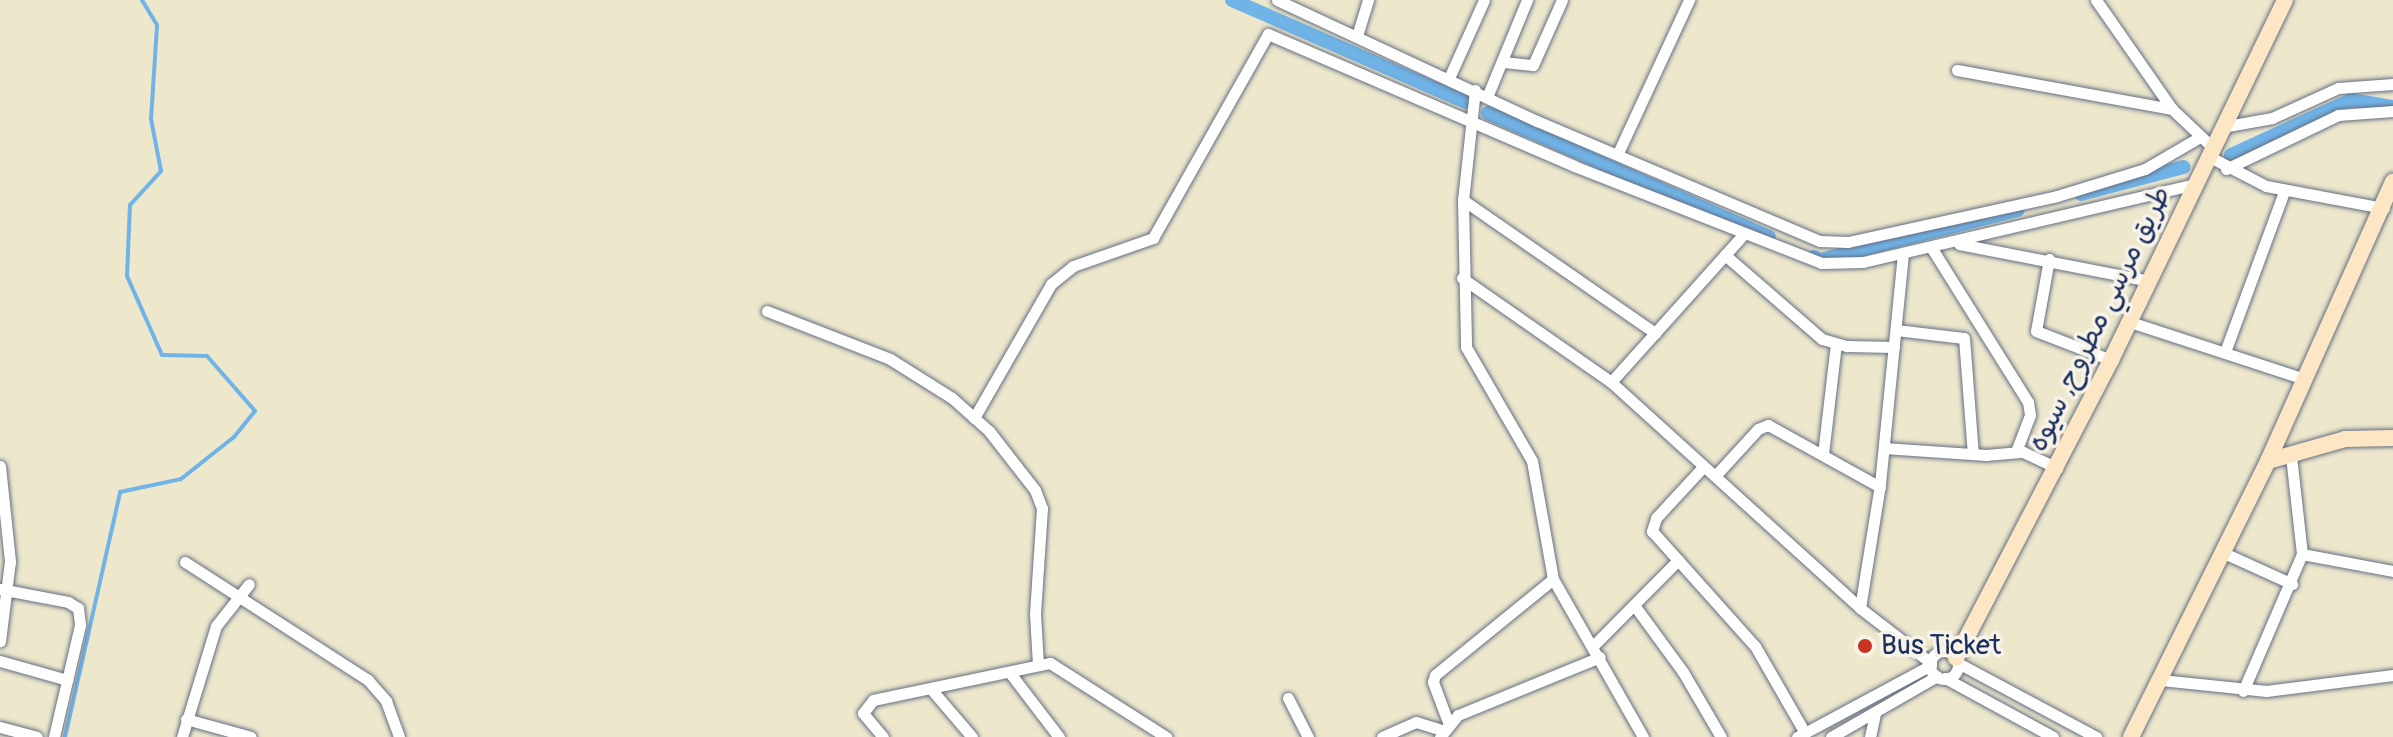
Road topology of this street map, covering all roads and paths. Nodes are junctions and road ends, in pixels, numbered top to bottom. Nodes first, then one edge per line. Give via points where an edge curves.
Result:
1 (1368, 0) edge
2 (1484, 0) edge
3 (1527, 0) edge
4 (1562, 0) edge
5 (1689, 0) edge
6 (2096, 0) edge
7 (2285, 0) edge
8 (1280, 1) edge
9 (1357, 36) junction
10 (1503, 62) junction
11 (1957, 70) dead end
12 (1449, 78) junction
13 (2393, 84) edge
14 (1475, 90) junction
15 (1487, 97) junction
16 (2172, 109) junction
17 (2393, 111) edge
18 (1468, 122) junction
19 (2222, 127) junction
20 (2207, 147) junction
21 (1618, 153) junction
22 (2226, 169) junction
23 (2393, 182) edge
24 (2196, 184) junction
25 (2284, 192) junction
26 (1463, 200) junction
27 (2384, 208) junction
28 (1742, 236) junction
29 (1954, 243) junction
30 (1931, 247) junction
31 (1903, 253) junction
32 (1725, 255) junction
33 (2049, 259) junction
34 (1462, 278) junction
35 (2150, 281) junction
36 (767, 311) dead end
37 (2130, 322) junction
38 (1896, 330) junction
39 (1655, 333) junction
40 (1836, 344) junction
41 (1894, 347) junction
42 (2225, 352) junction
43 (2111, 360) junction
44 (2304, 379) junction
45 (1611, 382) junction
46 (974, 418) junction
47 (2393, 438) edge
48 (1884, 448) junction
49 (2016, 451) junction
50 (1823, 454) junction
51 (1973, 454) junction
52 (2291, 456) junction
53 (2268, 461) junction
54 (0, 466) edge
55 (1703, 467) junction
56 (2057, 468) junction
57 (1715, 476) junction
58 (1880, 487) junction
59 (2224, 553) junction
60 (2302, 554) junction
61 (1678, 560) junction
62 (185, 562) dead end
63 (2393, 571) edge
64 (1553, 579) junction
65 (249, 584) dead end
66 (2292, 584) junction
67 (4, 590) edge
68 (237, 596) junction
69 (1634, 605) junction
70 (1860, 608) junction
71 (0, 641) edge
72 (1597, 652) junction
73 (1957, 660) junction
74 (0, 661) edge
75 (1038, 665) junction
76 (1936, 671) junction
77 (1010, 673) junction
78 (2393, 675) edge
79 (67, 680) junction
80 (2161, 680) junction
81 (931, 689) junction
82 (2243, 691) junction
83 (1288, 698) dead end
84 (2042, 709) junction
85 (1875, 713) junction
86 (186, 719) junction
87 (2032, 726) junction
88 (0, 727) edge
89 (1443, 730) edge
90 (1801, 735) edge
91 (969, 736) edge
92 (37, 737) edge
93 (54, 737) edge
94 (182, 737) edge
95 (251, 737) edge
96 (399, 737) edge
97 (883, 737) edge
98 (1059, 737) edge
99 (1166, 737) edge
100 (1308, 737) edge
101 (1382, 737) edge
102 (1643, 737) edge
103 (1721, 737) edge
104 (1831, 737) edge
105 (1870, 737) edge
106 (2053, 737) edge
107 (2096, 737) edge
108 (2131, 737) edge

1 - 9 street
2 - 12 street
3 - 10 street
4 - 10 street via 1533,65
5 - 21 street
6 - 16 street
7 - 19 street, طريق مرسي مطروح, سيوه
8 - 9 street
9 - 12 street
10 - 15 street
11 - 16 street
12 - 14 street
13 - 19 street via 2338,88 2272,118
14 - 15 street
14 - 18 street
15 - 21 street
16 - 20 street
17 - 22 street via 2338,115
18 - 26 street
18 - 28 street
18 - 46 street via 1278,35 1265,35 1153,238 1073,266 1051,284
19 - 20 street, طريق مرسي مطروح, سيوه
20 - 21 street via 2127,176 1836,243 1811,238
20 - 22 street
20 - 24 street, طريق مرسي مطروح, سيوه
22 - 25 street
23 - 27 street
24 - 29 street
24 - 35 street, طريق مرسي مطروح, سيوه
25 - 27 street
25 - 42 street
26 - 34 street
26 - 39 street
27 - 44 street
28 - 31 street via 1833,265
28 - 32 street
29 - 30 street
29 - 33 street
30 - 31 street
30 - 49 street via 2028,402 2030,415
31 - 38 street
32 - 39 street
32 - 40 street via 1813,333
33 - 35 street
33 - 43 street via 2038,334
34 - 45 street
34 - 64 street via 1466,347 1532,461
35 - 37 street, طريق مرسي مطروح, سيوه
36 - 46 street via 890,359
37 - 42 street
37 - 43 street, طريق مرسي مطروح, سيوه
38 - 41 street
38 - 51 street via 1964,338
39 - 45 street
40 - 41 street
40 - 50 street
41 - 48 street
42 - 44 street
43 - 56 street, طريق مرسي مطروح, سيوه
44 - 53 street
45 - 55 street
46 - 75 street via 1040,500
47 - 52 street via 2345,439
48 - 51 street
48 - 58 street
49 - 51 street
49 - 56 street
50 - 57 street via 1763,426
50 - 58 street
52 - 53 street
52 - 60 street
53 - 59 street
54 - 67 street via 9,532
55 - 57 street
55 - 61 street via 1652,527
56 - 73 street, طريق مرسي مطروح, سيوه
57 - 70 street
58 - 70 street
59 - 66 street
59 - 80 street
60 - 63 street
60 - 66 street
61 - 69 street
61 - 90 street via 1755,646
62 - 68 street
64 - 72 street
64 - 89 street via 1435,675
65 - 68 street
66 - 82 street
67 - 71 street
67 - 79 street via 78,608 80,625
68 - 86 street via 216,626
68 - 96 street via 368,680 386,701
69 - 72 street
69 - 103 street via 1683,672
70 - 76 street
72 - 89 street
72 - 102 street
73 - 76 street via 1955,674
73 - 76 street via 1941,651
73 - 84 street
74 - 79 street
75 - 77 street
75 - 99 street via 1055,664
76 - 85 street
76 - 87 street
76 - 90 street
77 - 81 street
77 - 98 street
78 - 82 street via 2291,690
79 - 93 street
80 - 82 street
80 - 108 street
81 - 91 street
81 - 97 street via 866,704 866,720
83 - 100 street
84 - 87 street
84 - 107 street
85 - 104 street
85 - 105 street
86 - 94 street
86 - 95 street
87 - 106 street
88 - 92 street
89 - 101 street via 1416,722

